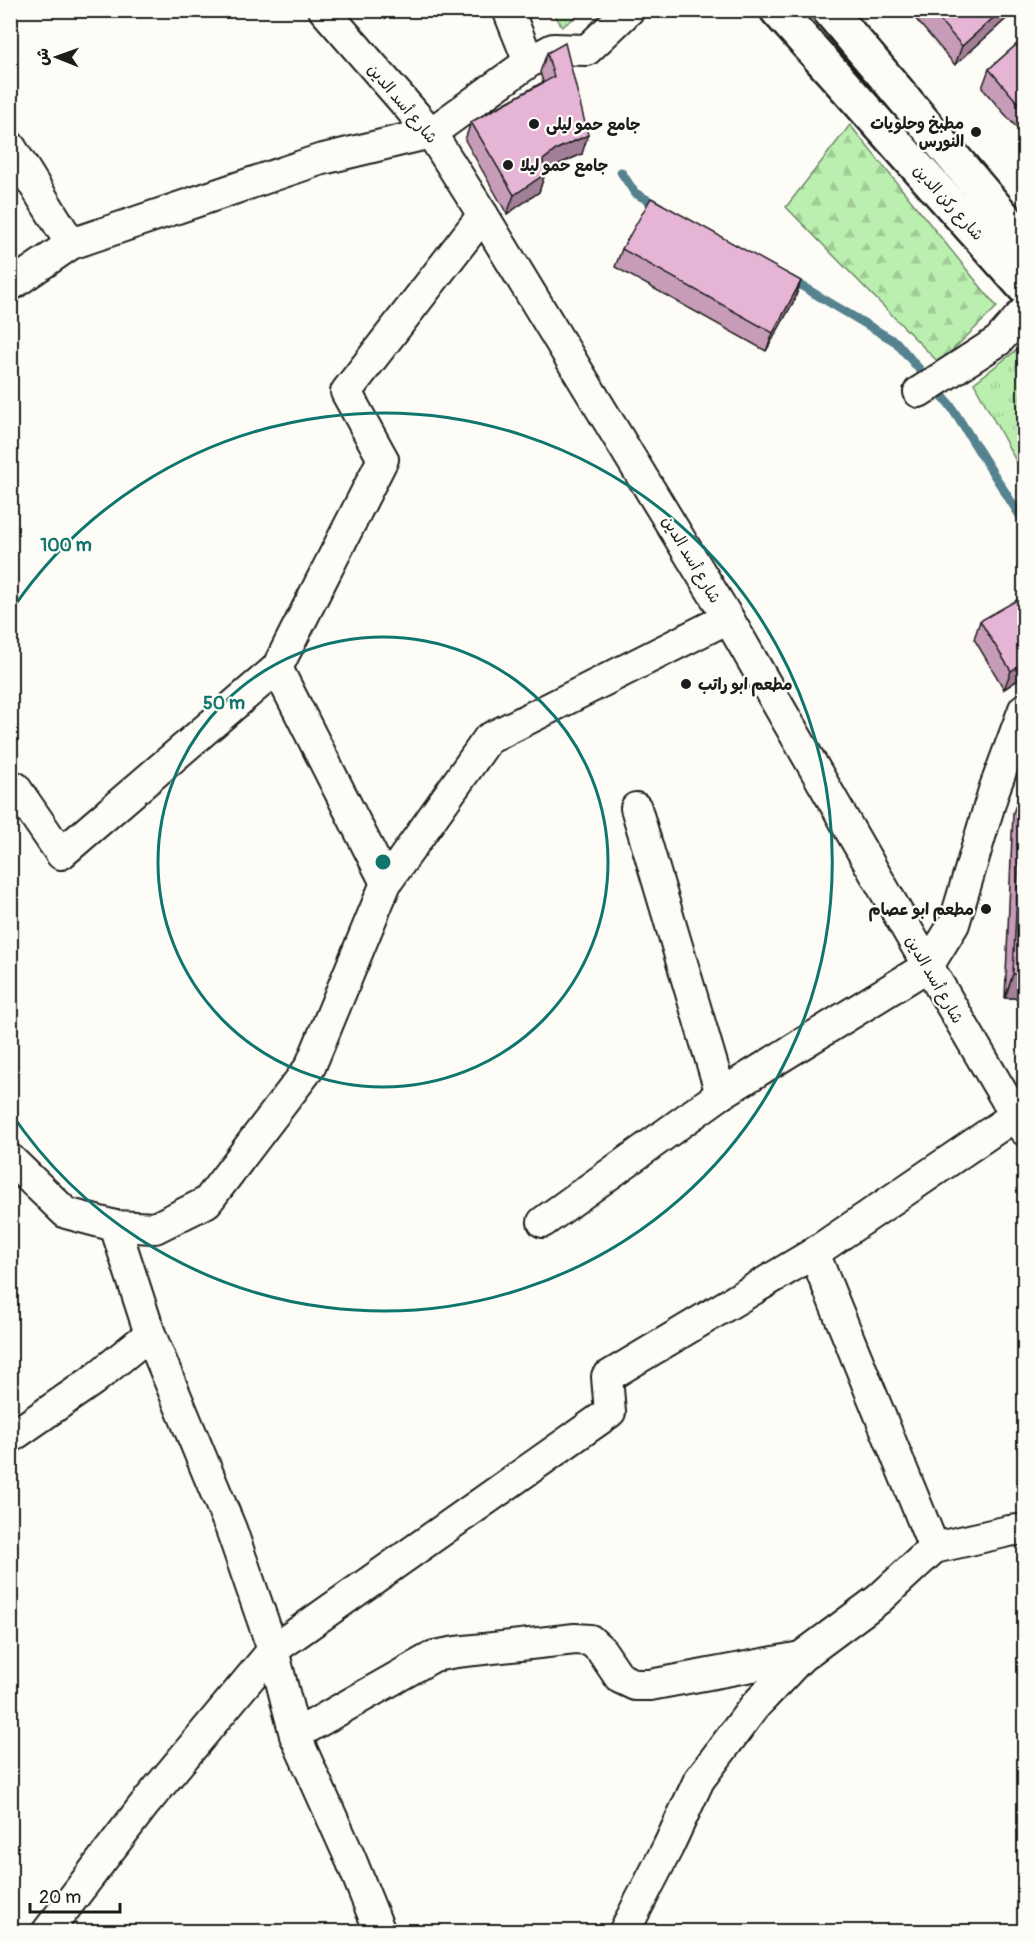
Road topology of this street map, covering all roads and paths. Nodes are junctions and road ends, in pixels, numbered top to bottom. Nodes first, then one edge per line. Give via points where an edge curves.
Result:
1 (324, 10) edge
2 (508, 10) edge
3 (629, 10) edge
4 (777, 10) edge
5 (829, 10) edge
6 (541, 56) junction
7 (431, 133) junction
8 (10, 146) edge
9 (483, 215) junction
10 (1024, 242) edge
11 (71, 244) junction
12 (10, 286) edge
13 (1024, 286) edge
14 (1024, 312) edge
15 (919, 392) dead end
16 (728, 618) junction
17 (277, 668) junction
18 (1024, 709) edge
19 (10, 789) edge
20 (636, 808) dead end
21 (386, 883) junction
22 (928, 966) junction
23 (721, 1094) junction
24 (1020, 1123) edge
25 (10, 1159) edge
26 (543, 1222) dead end
27 (116, 1226) junction
28 (814, 1252) junction
29 (150, 1334) junction
30 (10, 1438) edge
31 (1024, 1529) edge
32 (934, 1548) junction
33 (273, 1650) junction
34 (801, 1657) junction
35 (295, 1735) junction
36 (47, 1932) edge
37 (380, 1932) edge
38 (624, 1932) edge

1 - 7 street, شارع أسد الدين
2 - 6 street
3 - 6 street via 587,50
4 - 13 main road, شارع ركن الدين
5 - 10 main road, شارع ركن الدين
6 - 7 street
7 - 9 street, شارع أسد الدين
7 - 11 street via 319,160
8 - 11 street
9 - 16 street, شارع أسد الدين
9 - 17 street via 346,392 383,459
11 - 12 street
14 - 15 street via 998,341
16 - 21 street via 488,739
16 - 22 street, شارع أسد الدين
17 - 19 street via 61,854 15,787
17 - 21 street
18 - 22 street via 994,790 954,924
20 - 23 street
21 - 27 street via 310,1067 207,1202 155,1228
22 - 23 street
22 - 24 street, شارع أسد الدين
23 - 26 street
24 - 28 street
25 - 27 street via 66,1213
27 - 29 street
28 - 32 street
28 - 33 street via 607,1377 610,1412
29 - 30 street via 92,1381
29 - 33 street via 231,1529
31 - 32 street
32 - 34 street via 879,1599
33 - 35 street
33 - 36 street via 144,1805
34 - 35 street via 651,1685 620,1678 591,1640 456,1652 434,1656
34 - 38 street via 754,1707 699,1779
35 - 37 street

